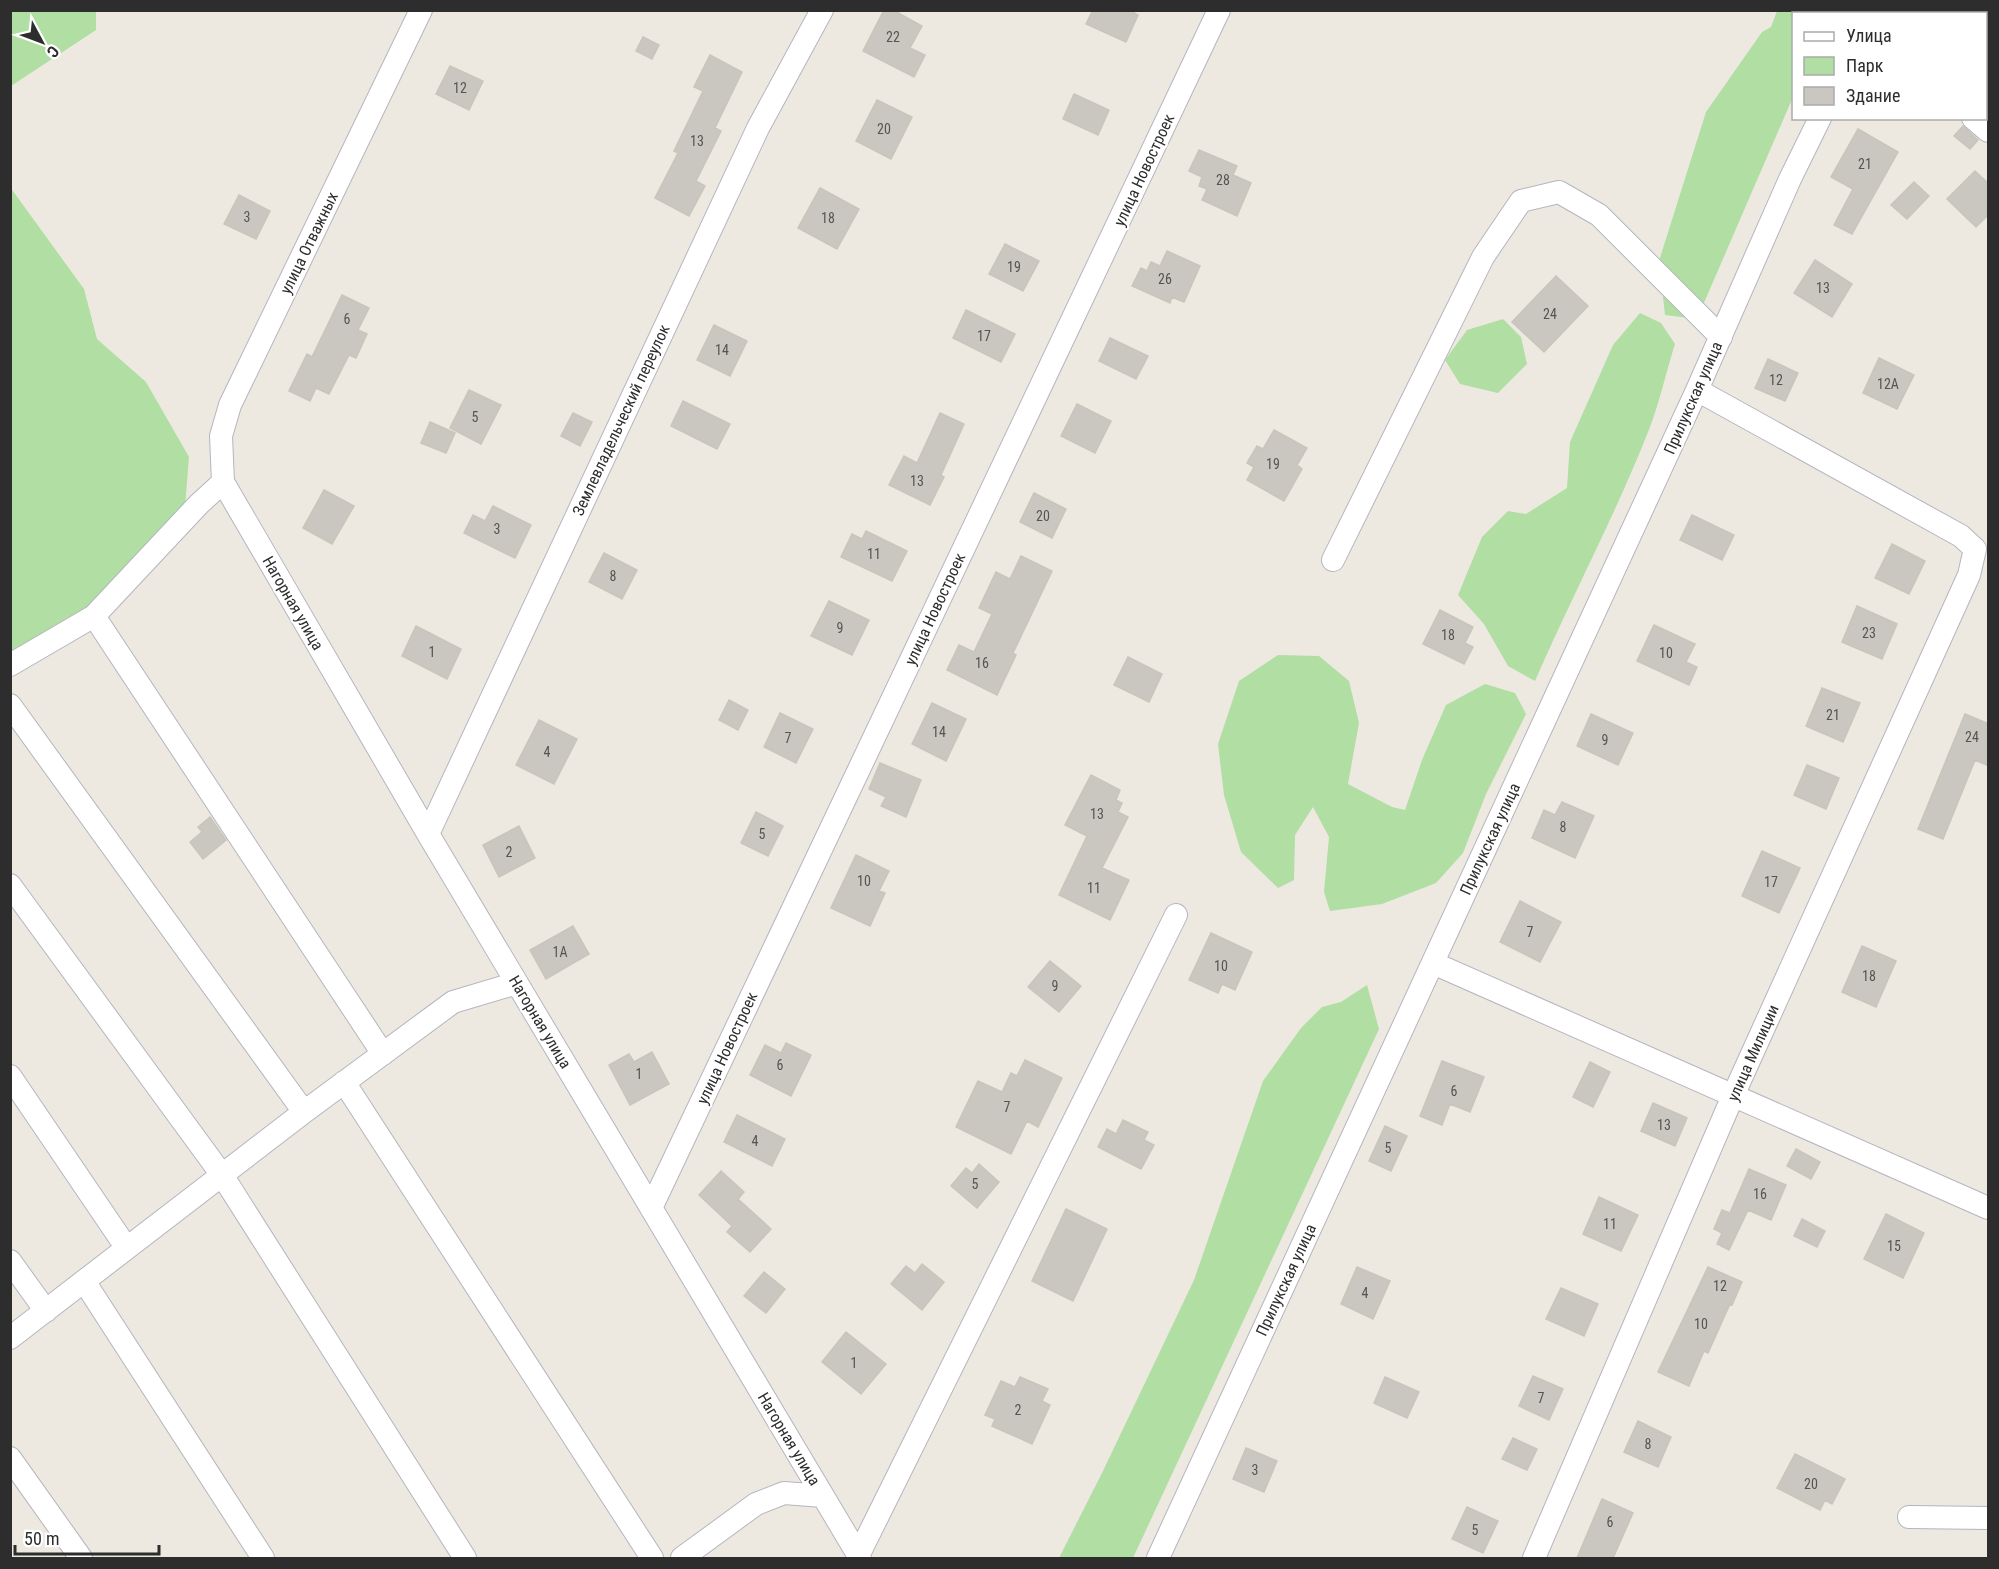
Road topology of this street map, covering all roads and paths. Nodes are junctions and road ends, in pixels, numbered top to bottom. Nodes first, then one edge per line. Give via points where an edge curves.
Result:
1 (421, 10) edge
2 (822, 10) edge
3 (1219, 10) edge
4 (1819, 120) edge
5 (1975, 120) edge
6 (1989, 131) edge
7 (1721, 337) junction
8 (1697, 390) junction
9 (224, 482) junction
10 (1333, 560) dead end
11 (94, 616) junction
12 (10, 665) edge
13 (10, 705) edge
14 (428, 834) junction
15 (10, 885) edge
16 (1176, 915) dead end
17 (1432, 963) junction
18 (517, 984) junction
19 (383, 1054) junction
20 (10, 1076) edge
21 (344, 1082) junction
22 (1733, 1096) junction
23 (303, 1112) junction
24 (222, 1175) junction
25 (651, 1208) junction
26 (1989, 1208) edge
27 (126, 1247) junction
28 (10, 1260) edge
29 (84, 1281) junction
30 (46, 1311) junction
31 (10, 1338) edge
32 (10, 1458) edge
33 (822, 1496) junction
34 (1910, 1517) dead end
35 (1989, 1518) edge
36 (859, 1557) edge
37 (81, 1558) edge
38 (263, 1558) edge
39 (465, 1558) edge
40 (652, 1558) edge
41 (682, 1558) edge
42 (1158, 1558) edge
43 (1534, 1558) edge

1 - 9 street, улица Отважных via 230,405 221,436
2 - 14 street, Землевладельческий переулок via 758,128
3 - 25 street, улица Новостроек
4 - 7 street, Прилукская улица
5 - 6 street
7 - 8 street, Прилукская улица
7 - 10 street via 1599,215 1560,192 1521,201 1483,258
8 - 17 street, Прилукская улица
8 - 22 street, улица Милиции via 1961,536 1974,549 1969,575
9 - 11 street
9 - 14 street, Нагорная улица
11 - 12 street
11 - 19 street
13 - 23 street
14 - 18 street, Нагорная улица
15 - 24 street
16 - 36 street
17 - 22 street
17 - 42 street, Прилукская улица
18 - 19 street via 453,1002
18 - 25 street, Нагорная улица
19 - 21 street
20 - 27 street
21 - 23 street
21 - 40 street
22 - 26 street
22 - 43 street, улица Милиции
23 - 24 street
24 - 27 street
24 - 39 street
25 - 33 street, Нагорная улица
27 - 29 street
28 - 30 street
29 - 30 street
29 - 38 street
30 - 31 street
32 - 37 street
33 - 36 street, Нагорная улица
33 - 41 street via 784,1493 756,1504
34 - 35 street

